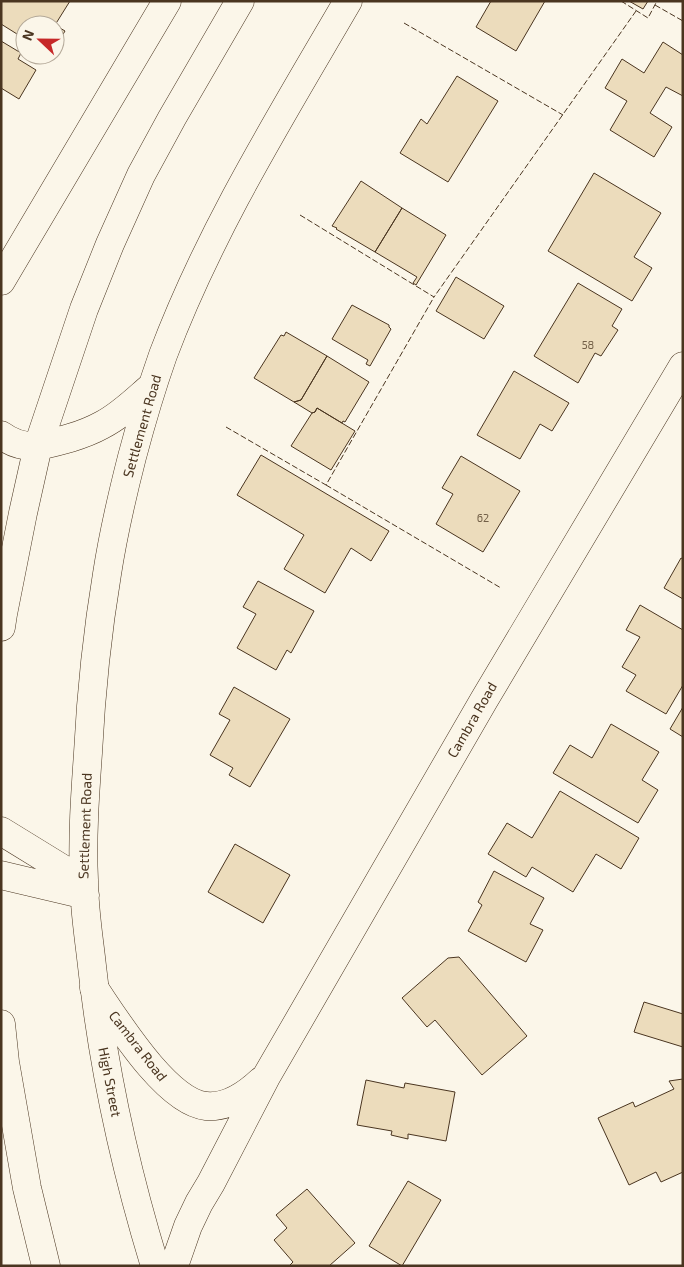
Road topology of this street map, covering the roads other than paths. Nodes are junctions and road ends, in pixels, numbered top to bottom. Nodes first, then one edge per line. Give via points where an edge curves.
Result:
1 (167, 1) edge
2 (240, 1) edge
3 (348, 1) edge
4 (1, 281) edge
5 (683, 366) edge
6 (152, 387) junction
7 (1, 435) edge
8 (38, 446) junction
9 (2, 619) edge
10 (1, 831) edge
11 (1, 875) edge
12 (84, 889) junction
13 (94, 988) junction
14 (1, 1024) edge
15 (266, 1077) junction
16 (46, 1266) edge
17 (155, 1266) edge
18 (174, 1266) edge

1 - 4 main road
2 - 8 main road via 141,176 114,235 84,309
3 - 6 main road, Settlement Road via 204,258
5 - 15 main road, Cambra Road via 484,700
6 - 8 main road via 103,425 68,439
6 - 12 main road, Settlement Road via 122,497 95,657 84,818
7 - 8 main road via 19,445
8 - 9 main road
10 - 12 main road
11 - 12 main road
12 - 13 main road, High Street
13 - 15 main road, Cambra Road via 131,1042 171,1088 189,1100 205,1106 226,1104
13 - 17 main road, High Street via 109,1086
14 - 16 main road via 27,1188
15 - 18 main road, Cambra Road via 199,1203

